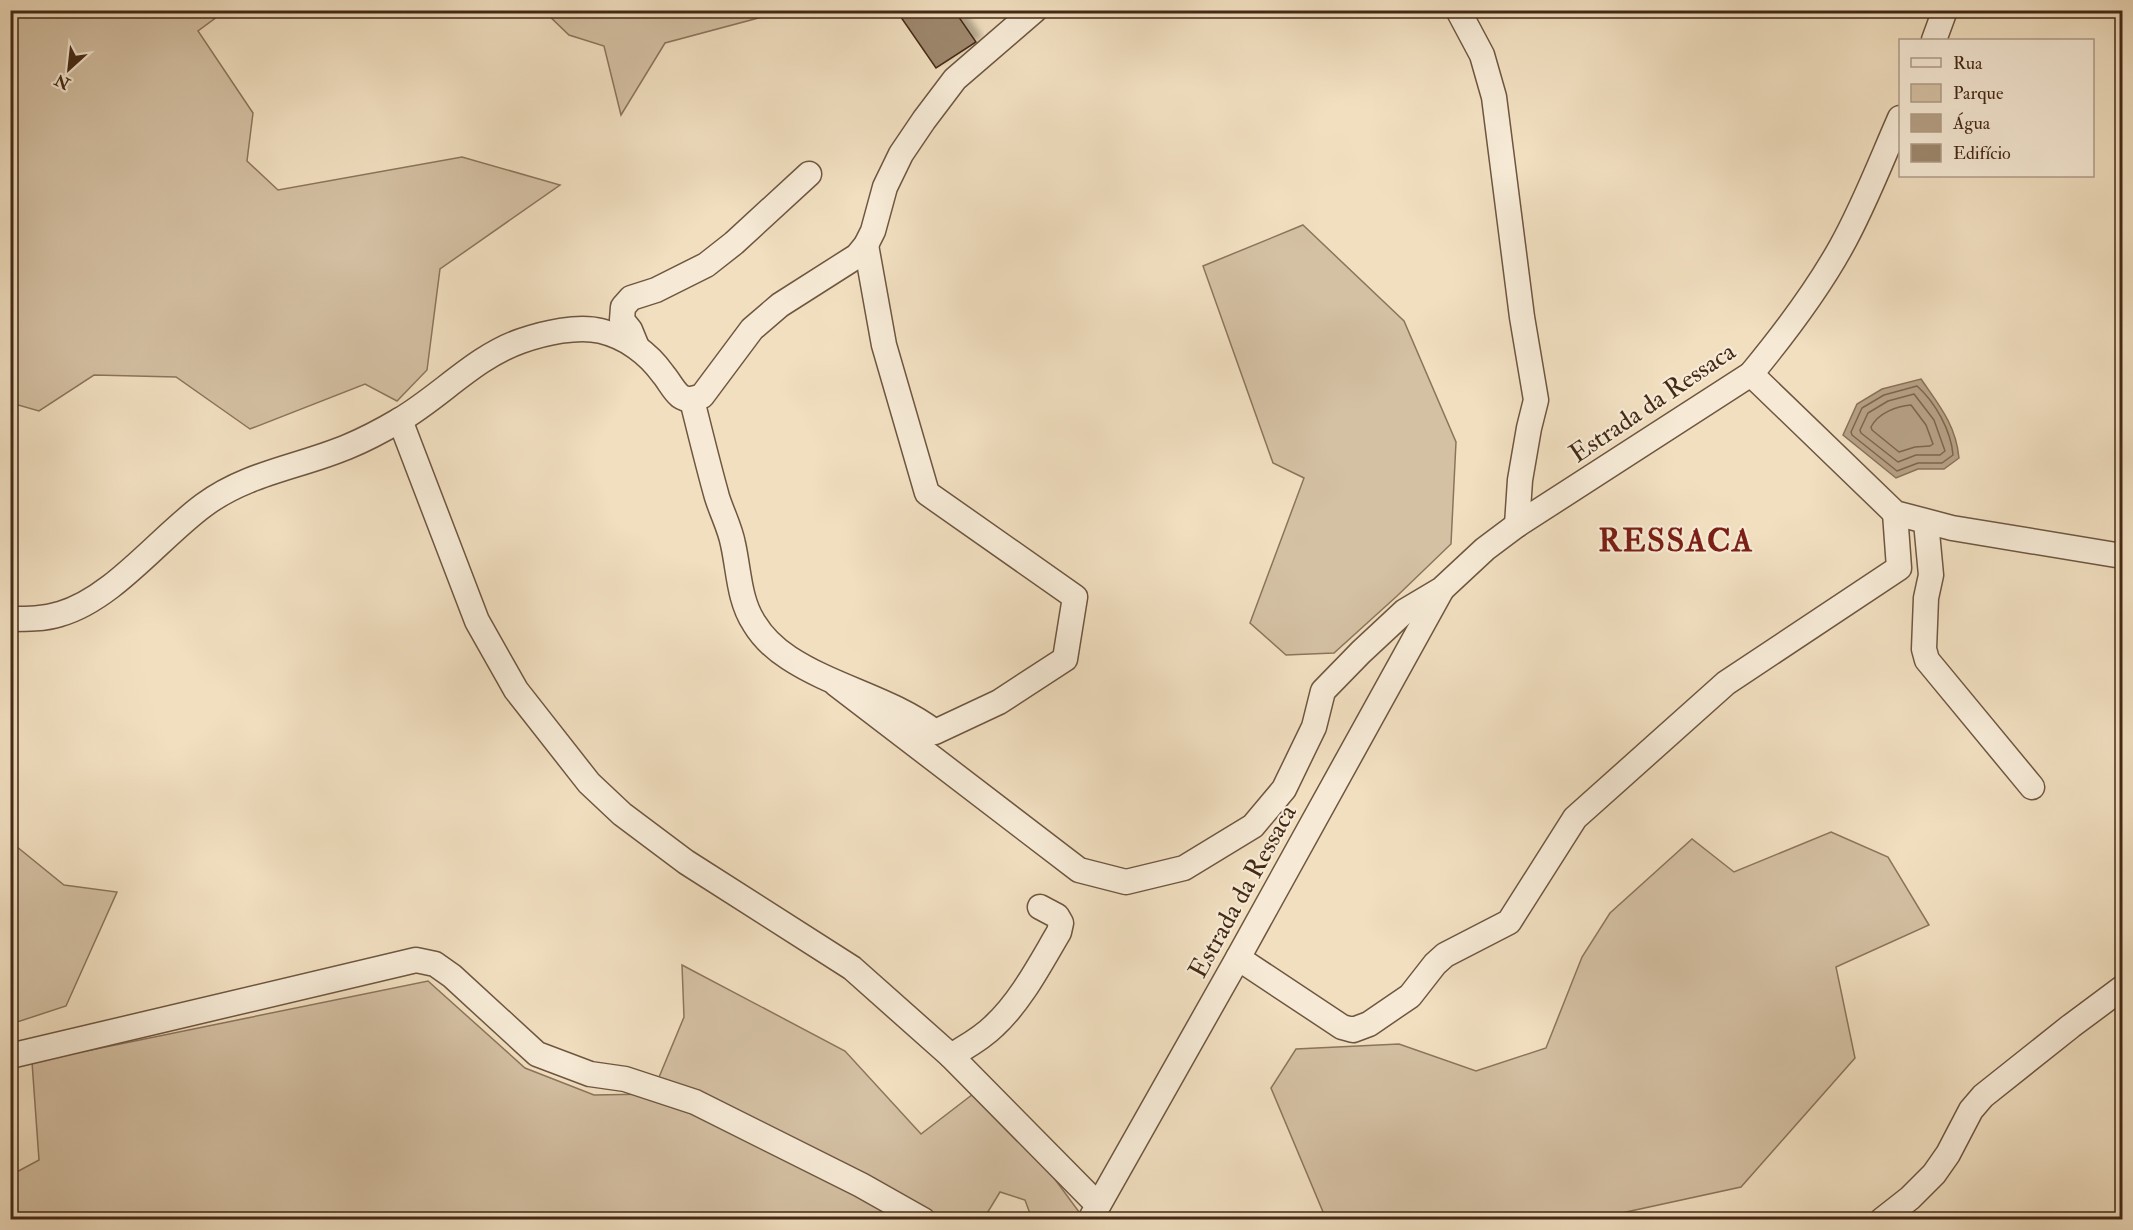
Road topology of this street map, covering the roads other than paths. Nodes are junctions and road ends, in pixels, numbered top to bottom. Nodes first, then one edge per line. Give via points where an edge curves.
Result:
1 (1035, 10) edge
2 (1458, 10) edge
3 (1945, 10) edge
4 (1934, 39) edge
5 (1899, 120) edge
6 (809, 174) dead end
7 (866, 245) junction
8 (637, 347) junction
9 (1752, 374) junction
10 (692, 400) junction
11 (400, 420) junction
12 (1895, 513) junction
13 (1926, 522) junction
14 (1517, 525) junction
15 (2122, 556) edge
16 (1442, 589) junction
17 (10, 619) edge
18 (836, 684) junction
19 (2032, 787) dead end
20 (1040, 907) dead end
21 (1238, 958) junction
22 (2122, 988) edge
23 (10, 1056) edge
24 (951, 1056) junction
25 (1094, 1212) edge
26 (923, 1220) edge
27 (1882, 1220) edge

1 - 7 street via 955,79 924,120 901,153 885,187
2 - 14 street via 1482,55 1494,97 1536,400 1520,480
3 - 4 street
5 - 9 street, Estrada da Ressaca via 1841,246
6 - 8 street via 706,265 631,298 623,307 622,320
7 - 10 street via 857,256 780,305 752,329 702,396
7 - 18 street via 884,345 927,493 1075,597 1065,659 999,702 935,732 885,704
8 - 10 street via 682,397
8 - 11 street via 599,330 556,330 488,357
9 - 12 street
9 - 14 street, Estrada da Ressaca
10 - 18 street via 733,542 743,598 753,623 772,646 791,660
11 - 17 street via 347,447 255,476 205,504 84,605 35,619
11 - 24 street via 477,621 516,690 589,783 622,814 686,862 852,968
12 - 13 street
12 - 21 street via 1899,568 1726,683 1575,818 1509,922 1445,955 1410,996 1370,1024 1353,1030 1342,1026
13 - 15 street
13 - 19 street via 1931,575 1924,650 1928,660
14 - 16 street, Estrada da Ressaca
16 - 18 street via 1406,611 1323,691 1314,727 1284,789 1253,826 1184,868 1126,882 1079,870
16 - 21 street, Estrada da Ressaca
20 - 24 street via 1057,916 1061,923 1054,941 996,1025
21 - 25 street, Estrada da Ressaca
22 - 27 street via 1983,1096 1934,1174
23 - 26 street via 416,960 435,964 452,976 537,1054 590,1074 625,1079 695,1102
24 - 25 street

